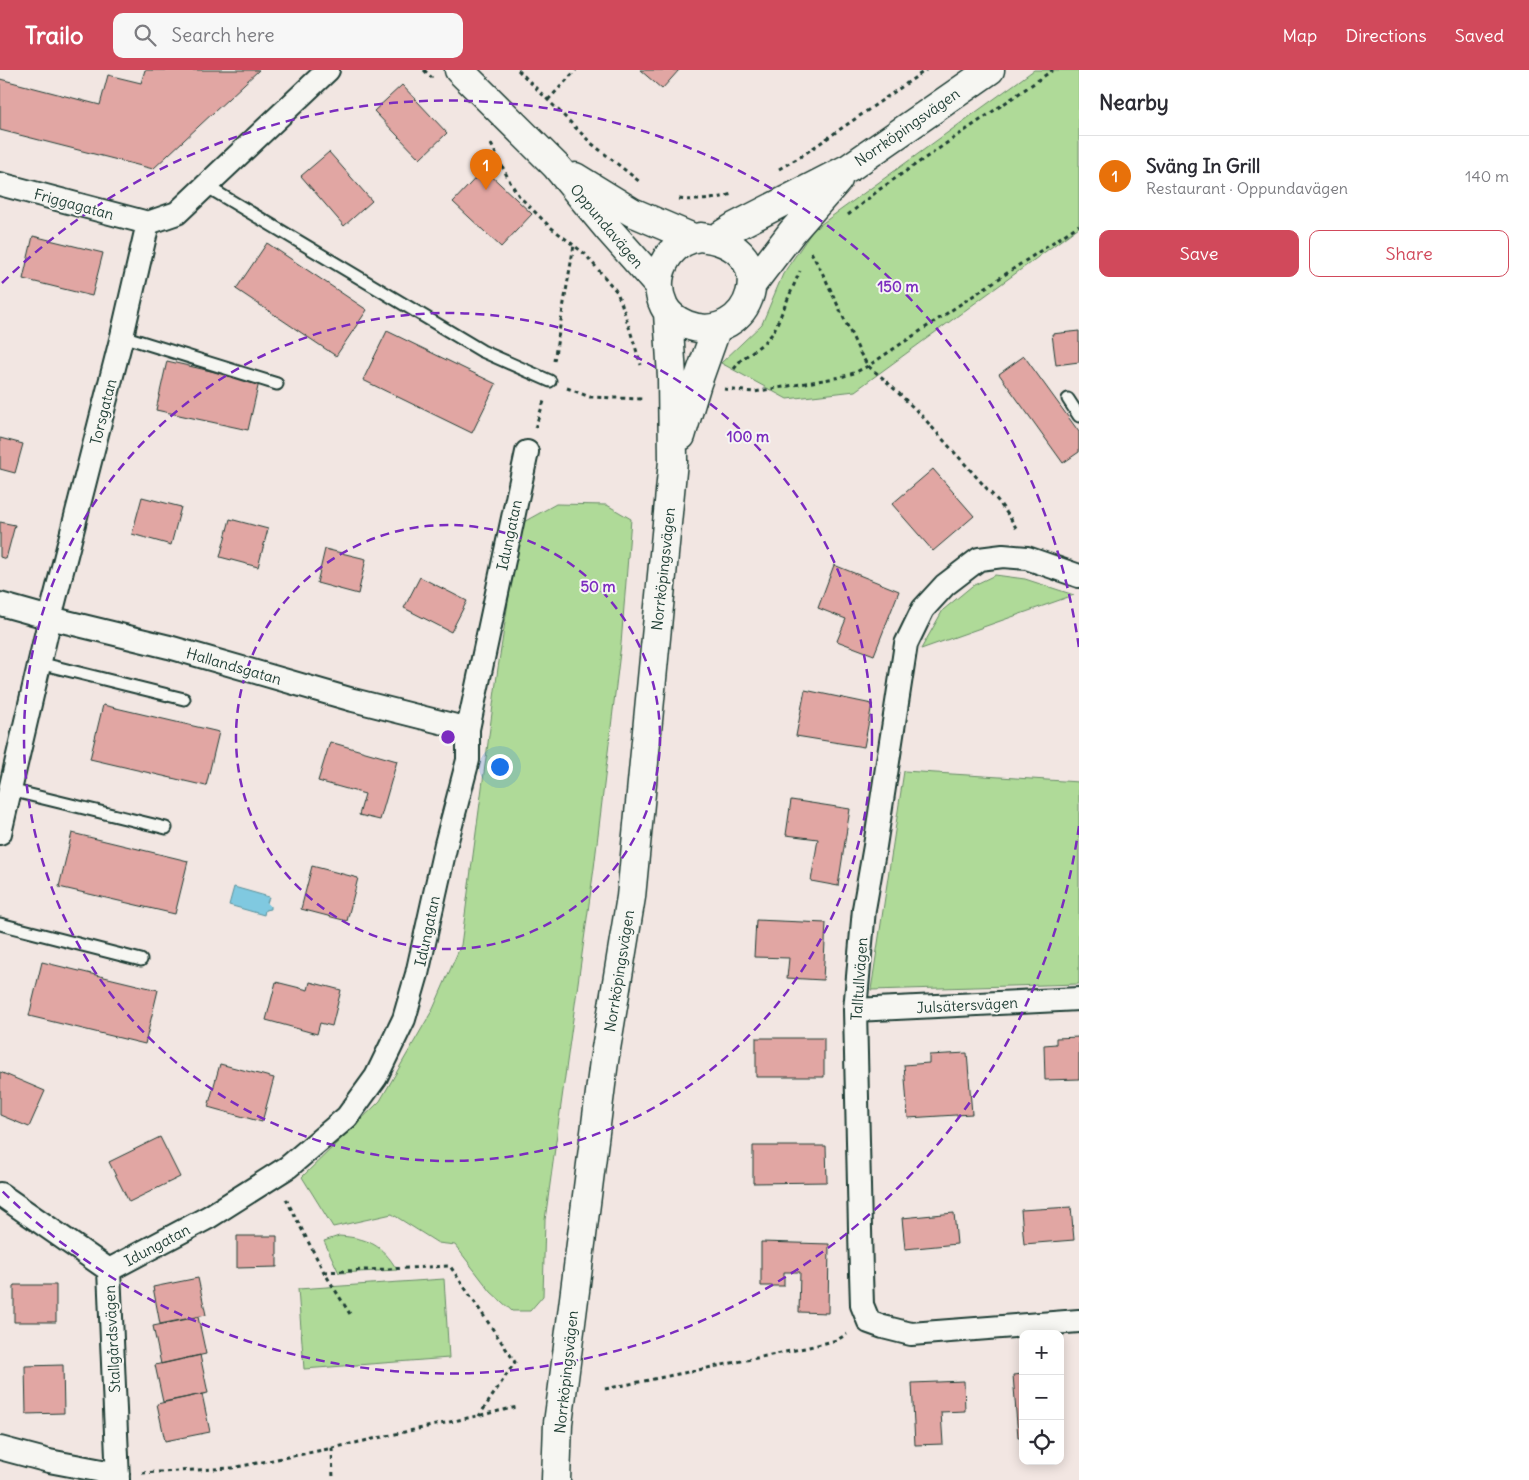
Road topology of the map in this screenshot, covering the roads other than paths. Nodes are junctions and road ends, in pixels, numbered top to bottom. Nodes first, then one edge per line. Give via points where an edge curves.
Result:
1 (328, 70) edge
2 (990, 70) edge
3 (448, 76) edge
4 (556, 166) junction
5 (849, 168) junction
6 (0, 184) edge
7 (206, 186) junction
8 (148, 223) junction
9 (704, 238) junction
10 (753, 283) junction
11 (658, 285) junction
12 (668, 313) junction
13 (717, 327) junction
14 (122, 336) junction
15 (550, 381) road end
16 (277, 384) dead end
17 (1068, 399) dead end
18 (1079, 416) edge
19 (527, 452) road end
20 (673, 461) junction
21 (1079, 576) edge
22 (0, 604) edge
23 (50, 618) junction
24 (40, 664) junction
25 (184, 699) dead end
26 (468, 729) junction
27 (10, 790) junction
28 (166, 828) dead end
29 (0, 833) edge
30 (0, 924) edge
31 (142, 960) dead end
32 (1079, 999) edge
33 (855, 1010) junction
34 (0, 1194) edge
35 (109, 1270) junction
36 (1079, 1321) edge
37 (0, 1448) edge
38 (118, 1477) edge
39 (556, 1480) edge

1 - 7 street
2 - 5 main road, Norrköpingsvägen
3 - 4 main road, Oppundavägen
4 - 9 main road, Oppundavägen via 632,212
4 - 11 main road, Oppundavägen
5 - 9 main road, Norrköpingsvägen via 736,226
5 - 10 main road, Norrköpingsvägen via 792,232
6 - 8 street, Friggagatan
7 - 8 street via 177,214
7 - 15 lane via 482,352
8 - 14 street, Torsgatan
9 - 10 main road via 730,245 742,253 750,266
9 - 11 main road via 686,240 675,248 661,270
10 - 13 main road via 743,310 731,321
11 - 12 main road
12 - 13 main road via 692,327
12 - 20 main road, Norrköpingsvägen
13 - 20 main road, Norrköpingsvägen
14 - 16 lane
14 - 23 street, Torsgatan
17 - 18 lane
19 - 26 street, Idungatan
20 - 39 main road, Norrköpingsvägen via 631,897 604,1061 558,1423
21 - 33 street, Talltullvägen via 1027,558 1003,556 979,560 945,585 922,609 906,644 864,909
22 - 23 street, Hallandsgatan
23 - 24 street, Torsgatan
23 - 26 street, Hallandsgatan via 169,647
24 - 25 lane
24 - 27 street, Torsgatan
26 - 35 street, Idungatan via 468,760 417,974 404,1018 376,1077 347,1117 288,1167 209,1217
27 - 28 lane
27 - 29 street, Torsgatan
30 - 31 lane
32 - 33 street, Julsätersvägen
33 - 36 street, Talltullvägen via 862,1306 869,1322 911,1334
34 - 35 street, Stallgårdsvägen
35 - 38 street, Stallgårdsvägen
37 - 38 street

